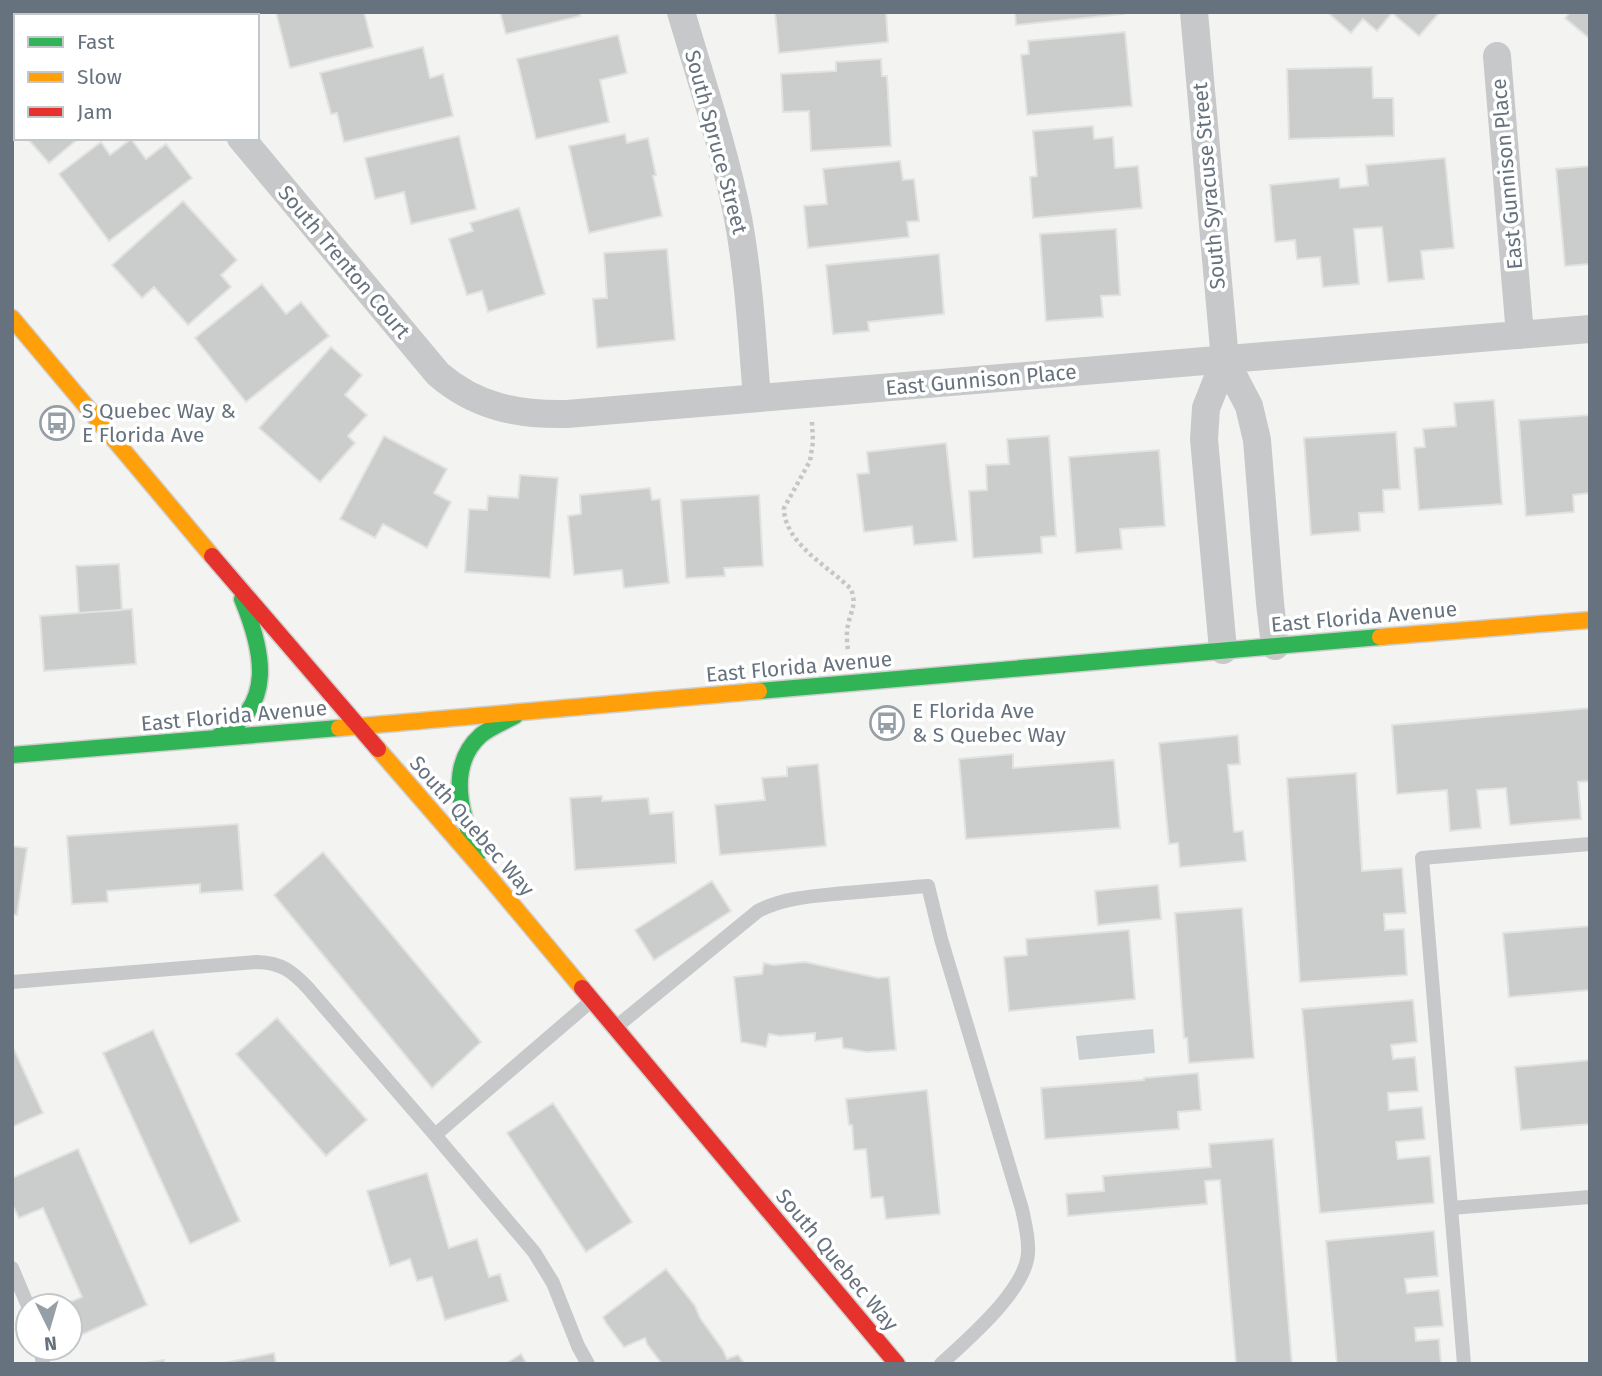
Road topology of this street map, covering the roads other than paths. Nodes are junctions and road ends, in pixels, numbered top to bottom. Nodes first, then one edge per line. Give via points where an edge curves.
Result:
1 (681, 12) edge
2 (1194, 12) edge
3 (1496, 56) dead end
4 (243, 140) edge
5 (12, 318) edge
6 (1590, 329) edge
7 (1520, 335) junction
8 (1225, 360) junction
9 (449, 383) joint
10 (757, 398) junction
11 (232, 579) junction
12 (1590, 620) edge
13 (1275, 646) junction
14 (1223, 650) junction
15 (523, 712) junction
16 (358, 726) junction
17 (217, 737) junction
18 (12, 755) edge
19 (1590, 844) edge
20 (489, 878) junction
21 (12, 982) edge
22 (592, 1001) junction
23 (615, 1028) junction
24 (435, 1135) junction
25 (1590, 1197) edge
26 (1451, 1208) junction
27 (12, 1268) edge
28 (22, 1292) edge
29 (588, 1364) edge
30 (897, 1364) edge
31 (941, 1364) edge
32 (1464, 1364) edge

1 - 10 street, South Spruce Street via 738,219
2 - 8 street, South Syracuse Street
3 - 7 street, East Gunnison Place
4 - 9 street, South Trenton Court
5 - 11 street, South Quebec Way
6 - 7 street, East Gunnison Place
7 - 8 street, East Gunnison Place
8 - 10 street, East Gunnison Place
8 - 13 street, South Syracuse Street via 1249,406 1257,440
8 - 14 street, South Syracuse Street via 1206,408 1204,439
9 - 10 street, East Gunnison Place via 500,408 545,415
11 - 16 street, South Quebec Way
11 - 17 street via 250,621 260,675 253,707
12 - 13 street, East Florida Avenue
13 - 14 street, East Florida Avenue
14 - 15 street, East Florida Avenue
15 - 16 street, East Florida Avenue
15 - 20 street via 479,736 468,750 460,775 463,810
16 - 17 street, East Florida Avenue
16 - 20 street, South Quebec Way
17 - 18 street, East Florida Avenue
19 - 26 lane via 1422,858
20 - 22 street, South Quebec Way
21 - 24 lane via 273,963 295,974
22 - 23 street, South Quebec Way
22 - 24 lane
23 - 30 street, South Quebec Way
23 - 31 lane via 769,905 928,886 1022,1209 1028,1252 1024,1272 1009,1295
24 - 29 lane via 542,1263
25 - 26 lane
26 - 32 lane
27 - 28 lane

